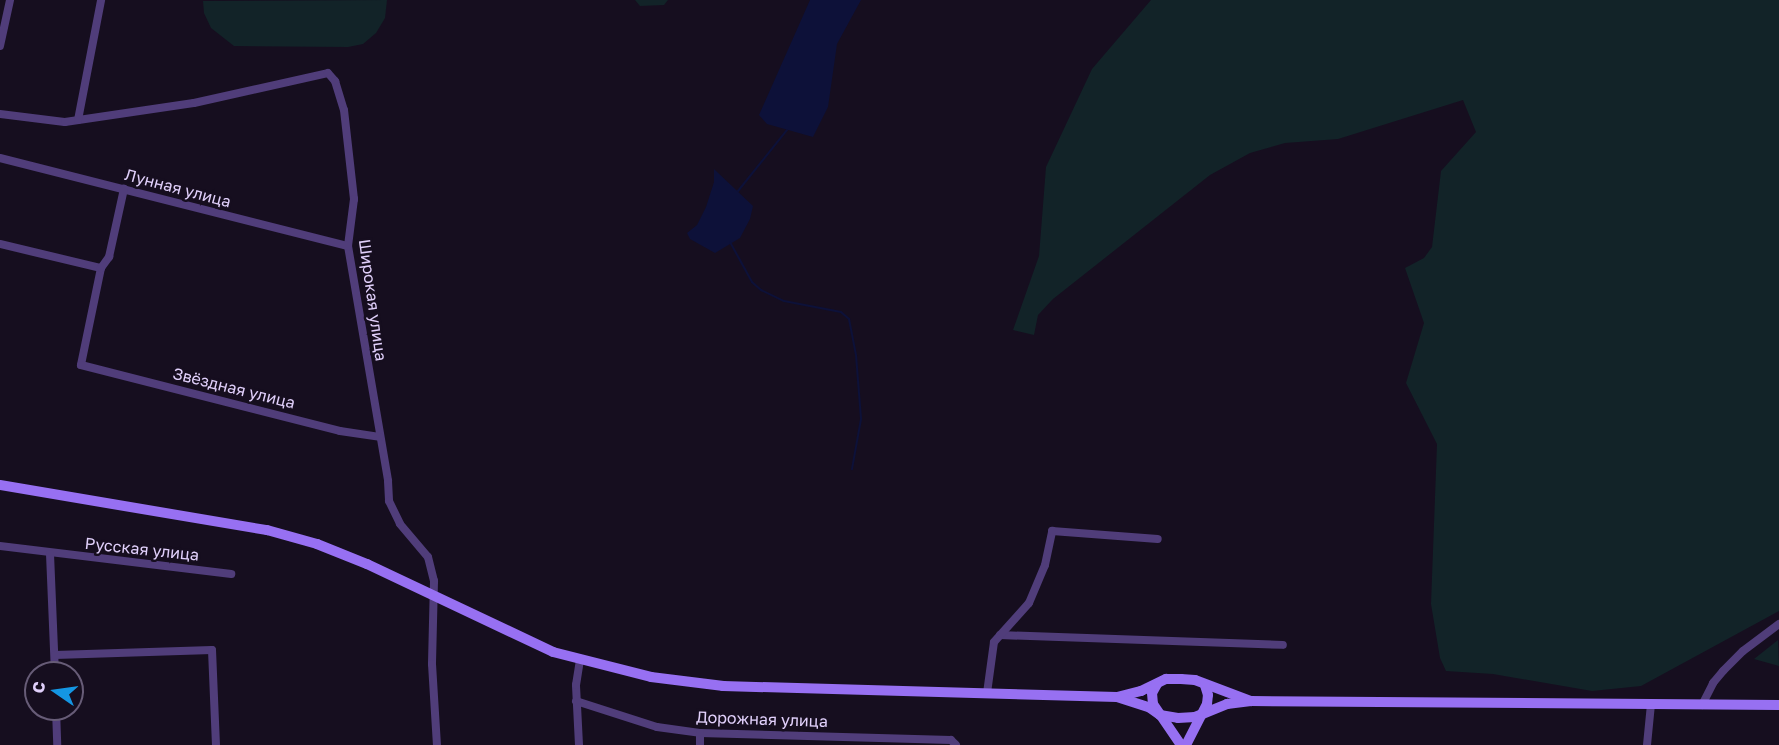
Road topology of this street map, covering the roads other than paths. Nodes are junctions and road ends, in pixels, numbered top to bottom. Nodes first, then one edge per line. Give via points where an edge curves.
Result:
1 (10, 0) edge
2 (101, 0) edge
3 (0, 46) edge
4 (0, 114) edge
5 (78, 120) junction
6 (0, 158) edge
7 (124, 189) junction
8 (0, 244) edge
9 (348, 246) junction
10 (101, 268) junction
11 (380, 437) junction
12 (0, 485) edge
13 (1158, 539) dead end
14 (0, 546) edge
15 (50, 554) junction
16 (231, 574) dead end
17 (435, 596) junction
18 (1779, 624) edge
19 (1000, 635) junction
20 (1283, 645) dead end
21 (55, 655) junction
22 (55, 661) edge
23 (580, 661) junction
24 (1157, 683) junction
25 (1205, 685) junction
26 (987, 693) junction
27 (1117, 697) junction
28 (576, 701) junction
29 (1251, 701) junction
30 (1651, 704) junction
31 (1702, 705) junction
32 (1779, 705) edge
33 (1204, 713) junction
34 (1160, 715) junction
35 (56, 721) edge
36 (700, 733) junction
37 (830, 740) edge
38 (953, 743) edge
39 (57, 745) edge
40 (216, 745) edge
41 (437, 745) edge
42 (579, 745) edge
43 (700, 745) edge
44 (1181, 745) edge
45 (1186, 745) edge
46 (1647, 745) edge

1 - 3 street
2 - 5 street
4 - 5 street, Широкая улица
5 - 9 street, Широкая улица via 194,103 328,73 338,88 344,110 354,199
6 - 7 street, Лунная улица
7 - 9 street, Лунная улица
7 - 10 street via 109,257
8 - 10 street
9 - 11 street, Широкая улица
10 - 11 street, Звёздная улица via 81,365 340,432
11 - 17 street, Широкая улица via 393,514 428,558
12 - 17 main road via 267,530 317,544
13 - 19 street via 1052,531 1045,565 1029,603
14 - 15 street, Русская улица
15 - 16 street, Русская улица
15 - 21 street
17 - 23 main road via 519,637
17 - 41 street, Широкая улица via 432,664
18 - 31 street via 1723,672
19 - 20 street
19 - 26 street via 994,642
21 - 22 street
21 - 40 street via 212,650
23 - 26 main road via 651,677 723,686
23 - 28 street
24 - 25 main road via 1171,678
24 - 27 main road
24 - 34 main road via 1152,701
25 - 29 main road
25 - 33 main road via 1208,695
26 - 27 main road
27 - 34 main road
28 - 36 street, Дорожная улица via 657,727
28 - 42 street
29 - 30 main road
29 - 33 main road via 1227,704
30 - 31 main road
30 - 46 street
31 - 32 main road
33 - 34 main road via 1190,718
33 - 45 main road
34 - 44 main road
35 - 39 street
36 - 37 street, Дорожная улица
36 - 43 street
37 - 38 street, Дорожная улица

